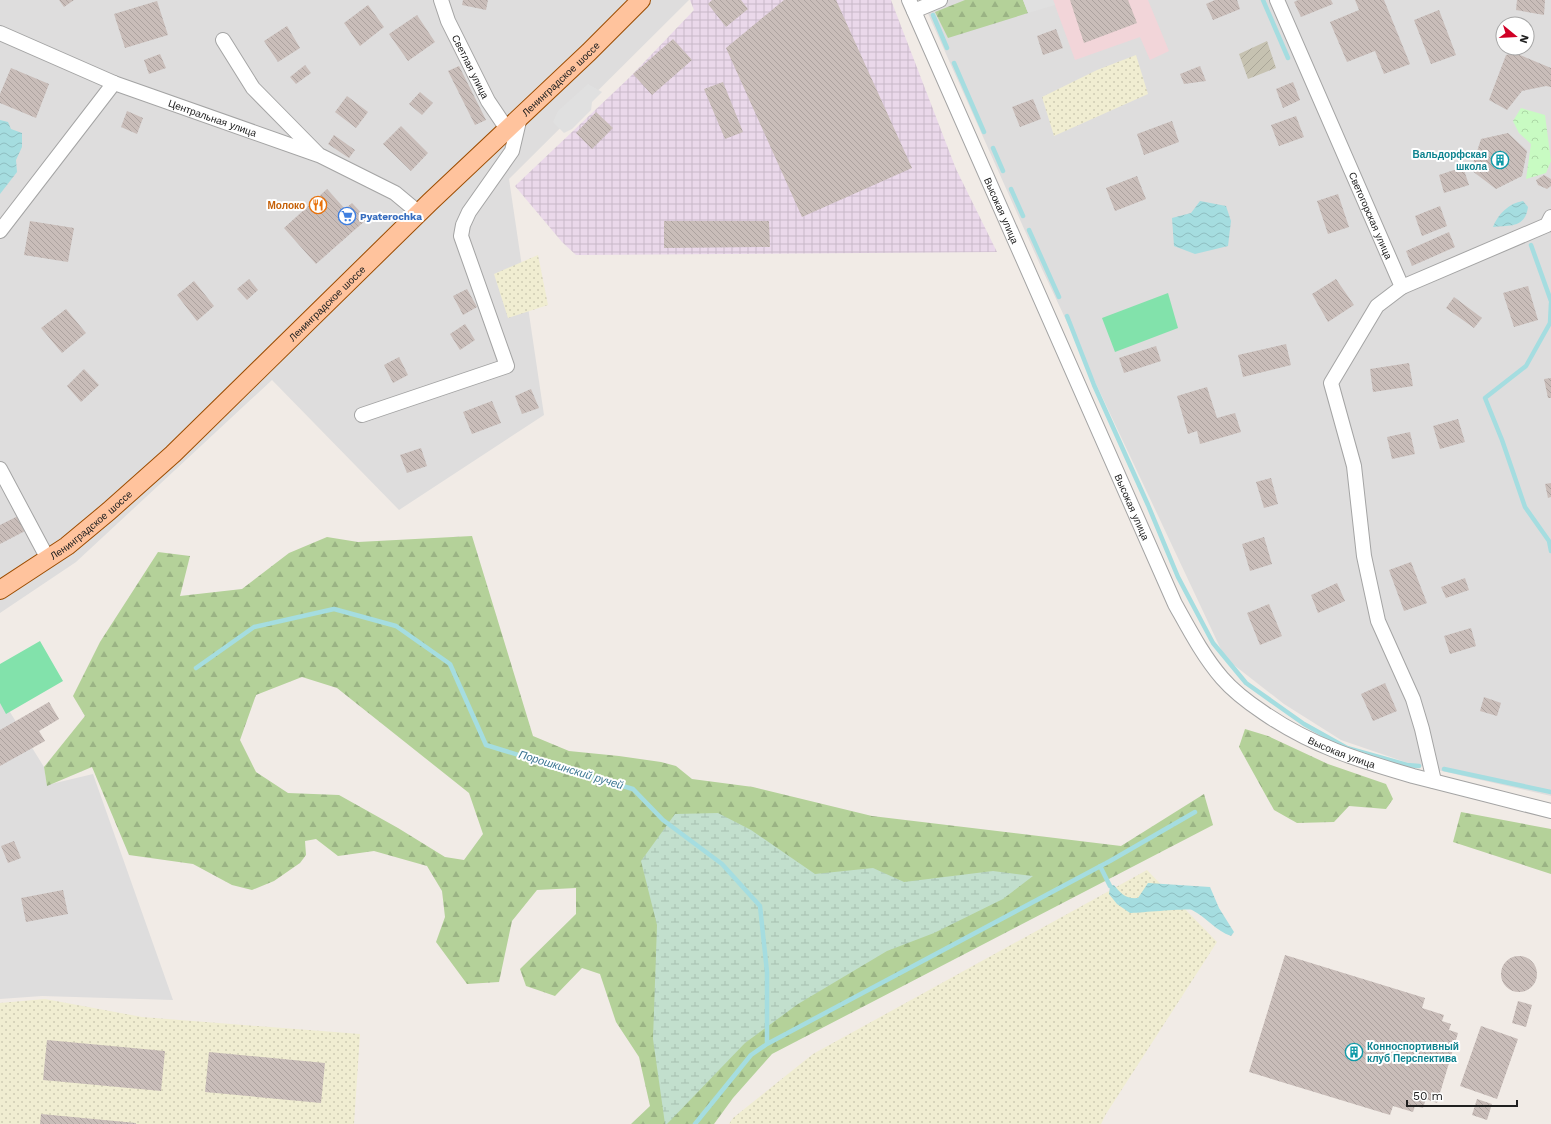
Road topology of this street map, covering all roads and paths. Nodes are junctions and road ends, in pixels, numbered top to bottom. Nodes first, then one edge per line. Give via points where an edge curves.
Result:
1 (441, 0) edge
2 (641, 0) edge
3 (940, 0) edge
4 (1277, 0) edge
5 (912, 6) edge
6 (0, 33) edge
7 (223, 40) dead end
8 (114, 83) junction
9 (514, 123) junction
10 (321, 156) junction
11 (418, 213) junction
12 (1549, 221) edge
13 (0, 231) edge
14 (1402, 287) junction
15 (362, 415) dead end
16 (0, 469) edge
17 (48, 559) junction
18 (0, 590) edge
19 (1434, 781) junction
20 (1551, 811) edge

1 - 9 street, Светлая улица via 448,21 488,101
2 - 9 main road, Ленинградское шоссе
3 - 5 street
4 - 14 street, Светогорская улица
5 - 19 street, Высокая улица via 1175,604 1199,646 1223,678 1248,702 1283,726 1328,749
6 - 8 street, Центральная улица
7 - 10 street via 253,88
8 - 10 street, Центральная улица
8 - 13 street
9 - 11 main road, Ленинградское шоссе
9 - 15 street via 512,151 469,212 461,236 507,366
10 - 11 street, Центральная улица via 396,193
11 - 17 main road, Ленинградское шоссе via 173,454 109,511
12 - 14 street
14 - 19 street via 1377,306 1331,383 1354,466 1364,556 1378,621 1413,699
16 - 17 street
17 - 18 main road, Ленинградское шоссе
19 - 20 street, Высокая улица

